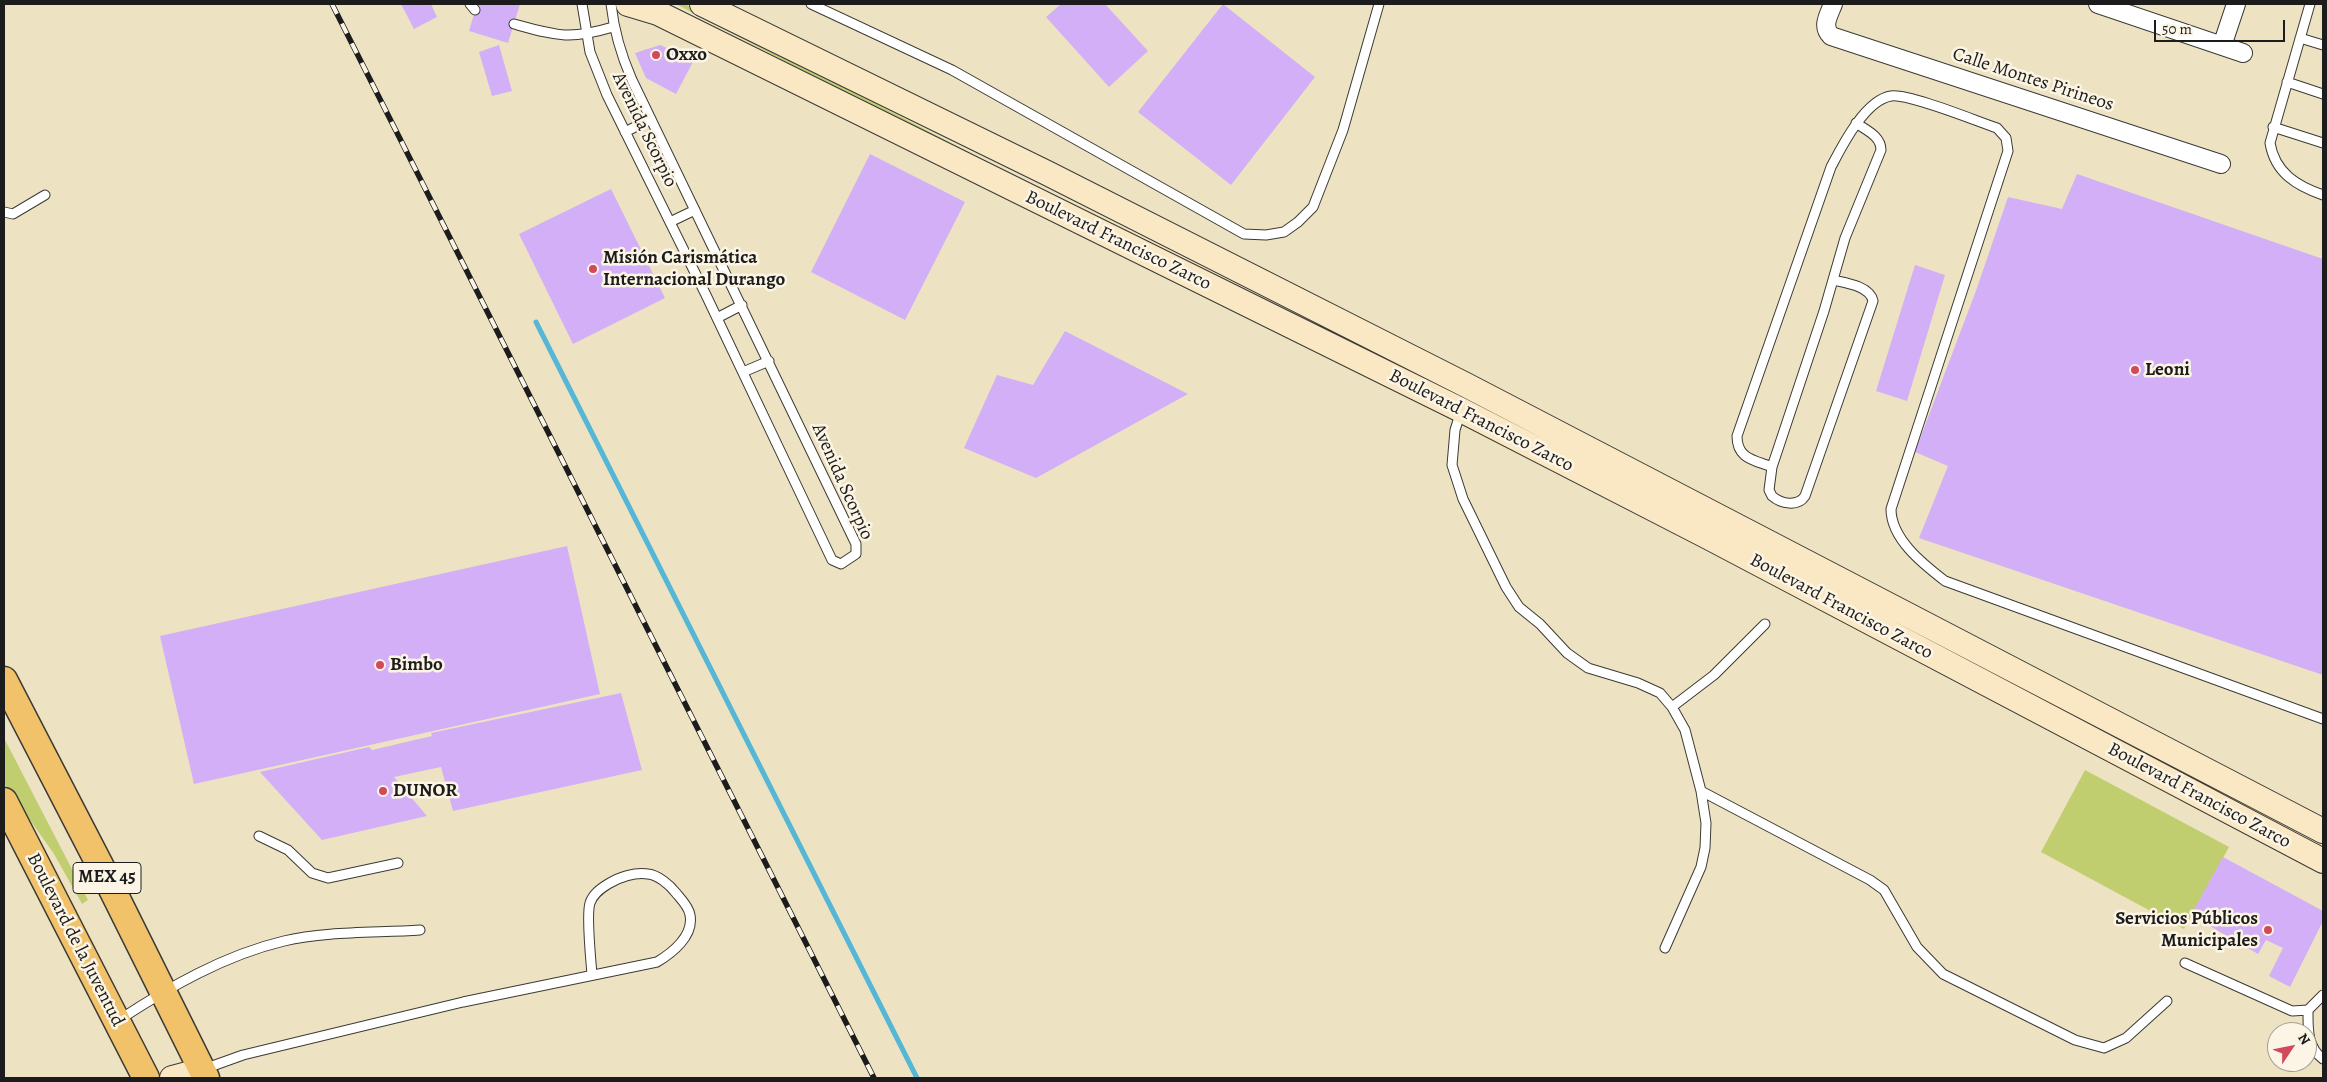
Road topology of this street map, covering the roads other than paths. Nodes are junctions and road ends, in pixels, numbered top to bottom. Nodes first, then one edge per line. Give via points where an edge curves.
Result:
1 (582, 4) edge
2 (611, 4) edge
3 (628, 4) edge
4 (702, 4) edge
5 (811, 4) edge
6 (1379, 4) edge
7 (1833, 4) edge
8 (2098, 4) edge
9 (2236, 4) edge
10 (2310, 4) edge
11 (514, 24) dead end
12 (614, 27) junction
13 (586, 35) junction
14 (2300, 38) junction
15 (2323, 45) edge
16 (2222, 46) junction
17 (2243, 53) dead end
18 (2287, 82) junction
19 (2323, 94) edge
20 (651, 119) junction
21 (1856, 123) junction
22 (2273, 127) junction
23 (625, 132) junction
24 (2323, 143) edge
25 (2221, 164) dead end
26 (1047, 173) junction
27 (45, 195) dead end
28 (2323, 195) edge
29 (1035, 199) junction
30 (695, 210) junction
31 (4, 212) edge
32 (670, 222) junction
33 (1833, 280) junction
34 (742, 305) junction
35 (717, 318) junction
36 (768, 361) junction
37 (743, 372) junction
38 (1445, 374) junction
39 (1436, 398) junction
40 (1461, 410) junction
41 (1543, 425) junction
42 (1533, 447) junction
43 (1772, 467) junction
44 (1778, 547) junction
45 (1767, 568) junction
46 (1766, 624) dead end
47 (4, 680) edge
48 (1672, 707) junction
49 (2323, 719) edge
50 (1701, 791) junction
51 (4, 801) edge
52 (2323, 831) edge
53 (259, 836) dead end
54 (2323, 861) edge
55 (398, 863) dead end
56 (420, 930) dead end
57 (1665, 948) dead end
58 (2185, 963) dead end
59 (592, 976) junction
60 (164, 991) junction
61 (2323, 995) edge
62 (2167, 1001) dead end
63 (2308, 1010) junction
64 (117, 1021) junction
65 (2323, 1059) edge
66 (204, 1074) edge
67 (146, 1078) edge
68 (172, 1078) edge

1 - 13 lane, Avenida Scorpio
2 - 12 lane, Avenida Scorpio
3 - 29 main road, Boulevard Francisco Zarco via 658,13
4 - 26 main road, Boulevard Francisco Zarco
5 - 6 lane via 952,70 1244,234 1266,235 1284,232 1313,207 1343,130
7 - 25 street, Calle Montes Pirineos via 1826,23 1826,30 1831,36
8 - 16 street
9 - 16 street
10 - 14 lane
11 - 13 lane via 563,36
12 - 13 lane
12 - 20 lane, Avenida Scorpio via 620,50
13 - 23 lane, Avenida Scorpio via 607,95
14 - 15 lane
14 - 18 lane
16 - 17 street
18 - 19 lane
18 - 22 lane
20 - 23 lane
20 - 30 lane, Avenida Scorpio
21 - 33 lane via 1877,138 1882,150 1845,238
21 - 43 lane via 1831,167 1737,436 1739,449 1745,457
21 - 49 lane via 1882,99 1901,96 1997,128 2009,144 1891,509 1894,526 1914,554 1945,581
22 - 24 lane
22 - 28 lane via 2270,143 2277,164 2288,178
23 - 32 lane, Avenida Scorpio
26 - 29 main road
26 - 38 main road, Boulevard Francisco Zarco
27 - 31 lane via 13,214
29 - 39 main road, Boulevard Francisco Zarco
30 - 32 lane
30 - 34 lane, Avenida Scorpio
32 - 35 lane, Avenida Scorpio
33 - 43 lane
33 - 43 lane via 1864,289 1873,301 1802,501 1794,503 1772,496 1769,490
34 - 35 lane
34 - 36 lane, Avenida Scorpio
35 - 37 lane, Avenida Scorpio
36 - 37 lane
36 - 37 lane, Avenida Scorpio via 856,544 856,554 841,564 832,560
38 - 39 main road
38 - 41 main road, Boulevard Francisco Zarco
39 - 40 main road, Boulevard Francisco Zarco
40 - 42 main road, Boulevard Francisco Zarco
40 - 48 lane via 1455,430 1452,465 1463,499 1519,607 1567,653 1588,668 1646,686 1660,693
41 - 42 main road
41 - 44 main road, Boulevard Francisco Zarco
42 - 45 main road, Boulevard Francisco Zarco
44 - 45 main road
44 - 52 main road, Boulevard Francisco Zarco
45 - 54 main road, Boulevard Francisco Zarco
46 - 48 lane via 1714,675
47 - 60 main road, MEX 45
48 - 50 lane via 1685,730
50 - 57 lane via 1706,823 1701,867
50 - 62 lane via 1870,880 1884,890 1917,948 1943,974 2075,1040 2104,1048 2126,1038
51 - 64 main road, Boulevard de la Juventud / MEX 45
53 - 55 lane via 288,850 312,873 328,878
56 - 60 lane via 282,942 228,961
58 - 63 lane via 2292,1011
59 - 59 lane via 589,904 597,892 614,880 647,874 656,876 674,890 690,914 691,924 678,946 657,962
59 - 66 lane via 463,1002 243,1055
60 - 64 lane
60 - 66 main road, MEX 45
61 - 63 lane
63 - 65 lane via 2308,1035 2316,1053
64 - 67 main road, Boulevard de la Juventud / MEX 45
66 - 68 main road

